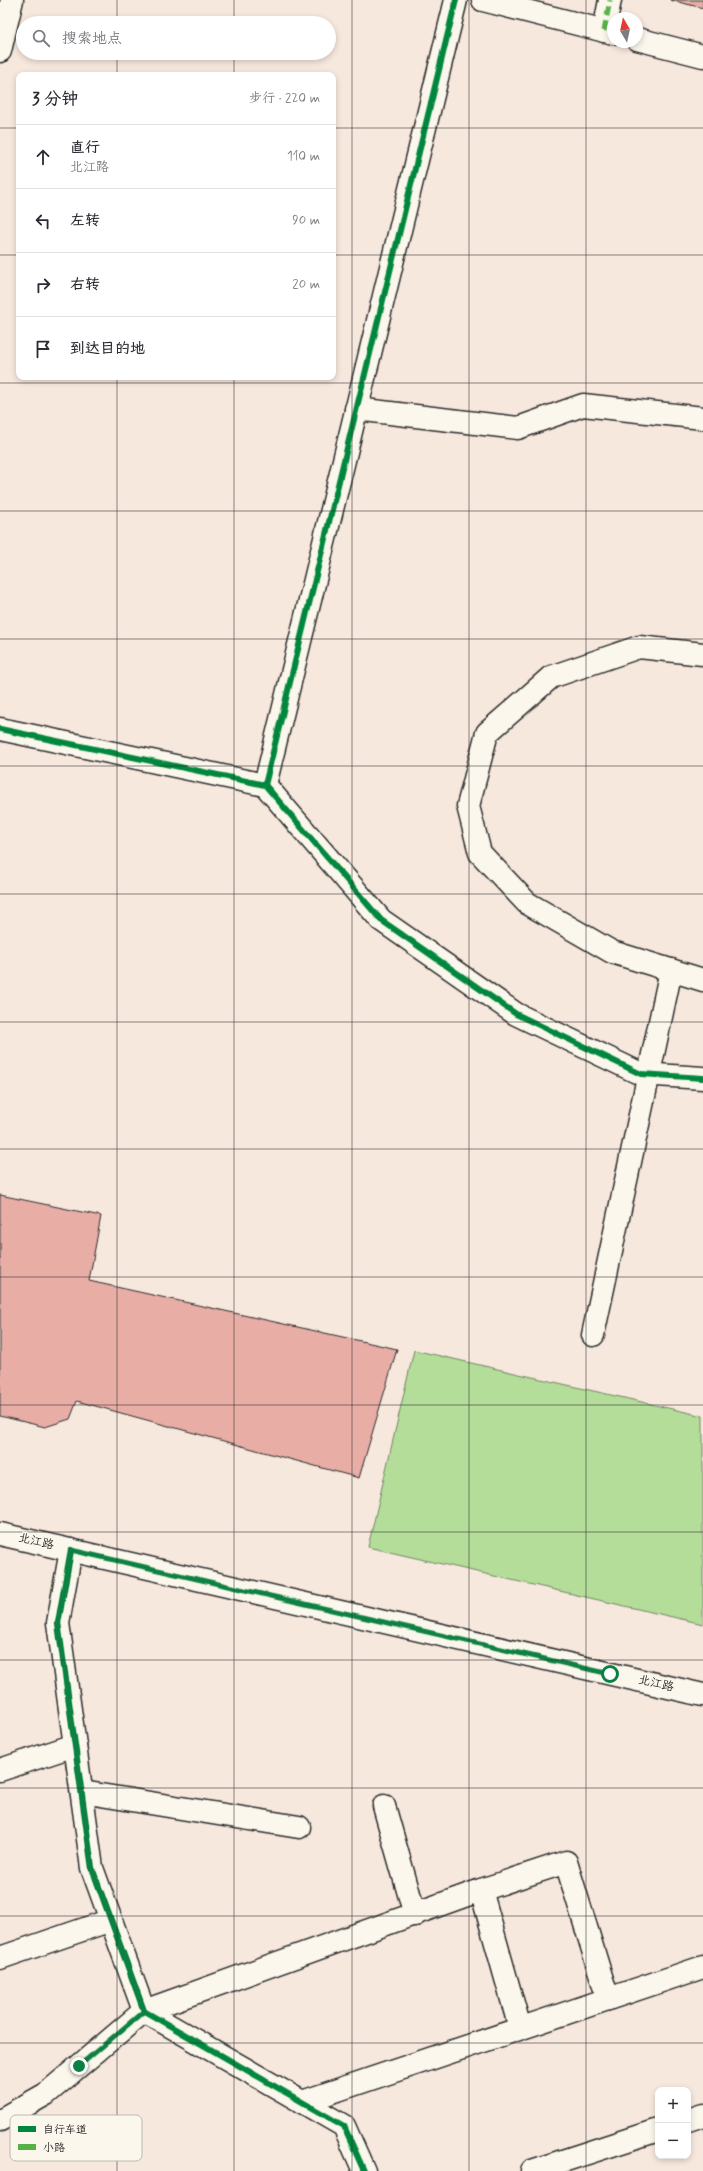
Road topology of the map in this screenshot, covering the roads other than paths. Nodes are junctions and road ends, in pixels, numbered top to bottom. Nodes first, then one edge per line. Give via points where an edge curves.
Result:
1 (12, 0) edge
2 (456, 0) edge
3 (483, 0) edge
4 (610, 0) edge
5 (609, 12) edge
6 (607, 32) edge
7 (1, 39) edge
8 (643, 41) edge
9 (703, 56) edge
10 (356, 409) junction
11 (703, 418) edge
12 (703, 654) edge
13 (0, 729) edge
14 (265, 785) junction
15 (672, 970) junction
16 (703, 980) edge
17 (703, 1078) edge
18 (593, 1335) dead end
19 (0, 1534) edge
20 (71, 1550) junction
21 (703, 1695) edge
22 (75, 1745) junction
23 (0, 1770) edge
24 (82, 1792) junction
25 (384, 1806) dead end
26 (299, 1827) dead end
27 (481, 1890) junction
28 (415, 1914) junction
29 (111, 1920) junction
30 (0, 1958) edge
31 (703, 1967) edge
32 (608, 1999) junction
33 (144, 2011) junction
34 (520, 2028) junction
35 (302, 2102) junction
36 (703, 2115) edge
37 (691, 2119) edge
38 (0, 2120) edge
39 (655, 2131) edge
40 (364, 2171) edge
41 (532, 2171) edge

1 - 7 street
2 - 10 street
3 - 6 street
4 - 5 street
8 - 9 street
10 - 11 street via 518,428 583,406
10 - 14 street
12 - 15 street via 639,647 551,677 487,733 468,806 480,853 527,904 612,952
13 - 14 street
14 - 17 street via 381,920 516,1014 641,1074
15 - 16 street
15 - 18 street
19 - 20 street, 北江路
20 - 21 street, 北江路
20 - 22 street via 58,1623
22 - 23 street
22 - 24 street
24 - 26 street
24 - 29 street via 92,1868
25 - 28 street
27 - 28 street
27 - 32 street via 566,1862
27 - 34 street
28 - 33 street
29 - 30 street
29 - 33 street
31 - 32 street
32 - 34 street
33 - 35 street
33 - 38 street via 46,2094
34 - 35 street
35 - 40 street via 344,2126
36 - 37 street
39 - 41 street

